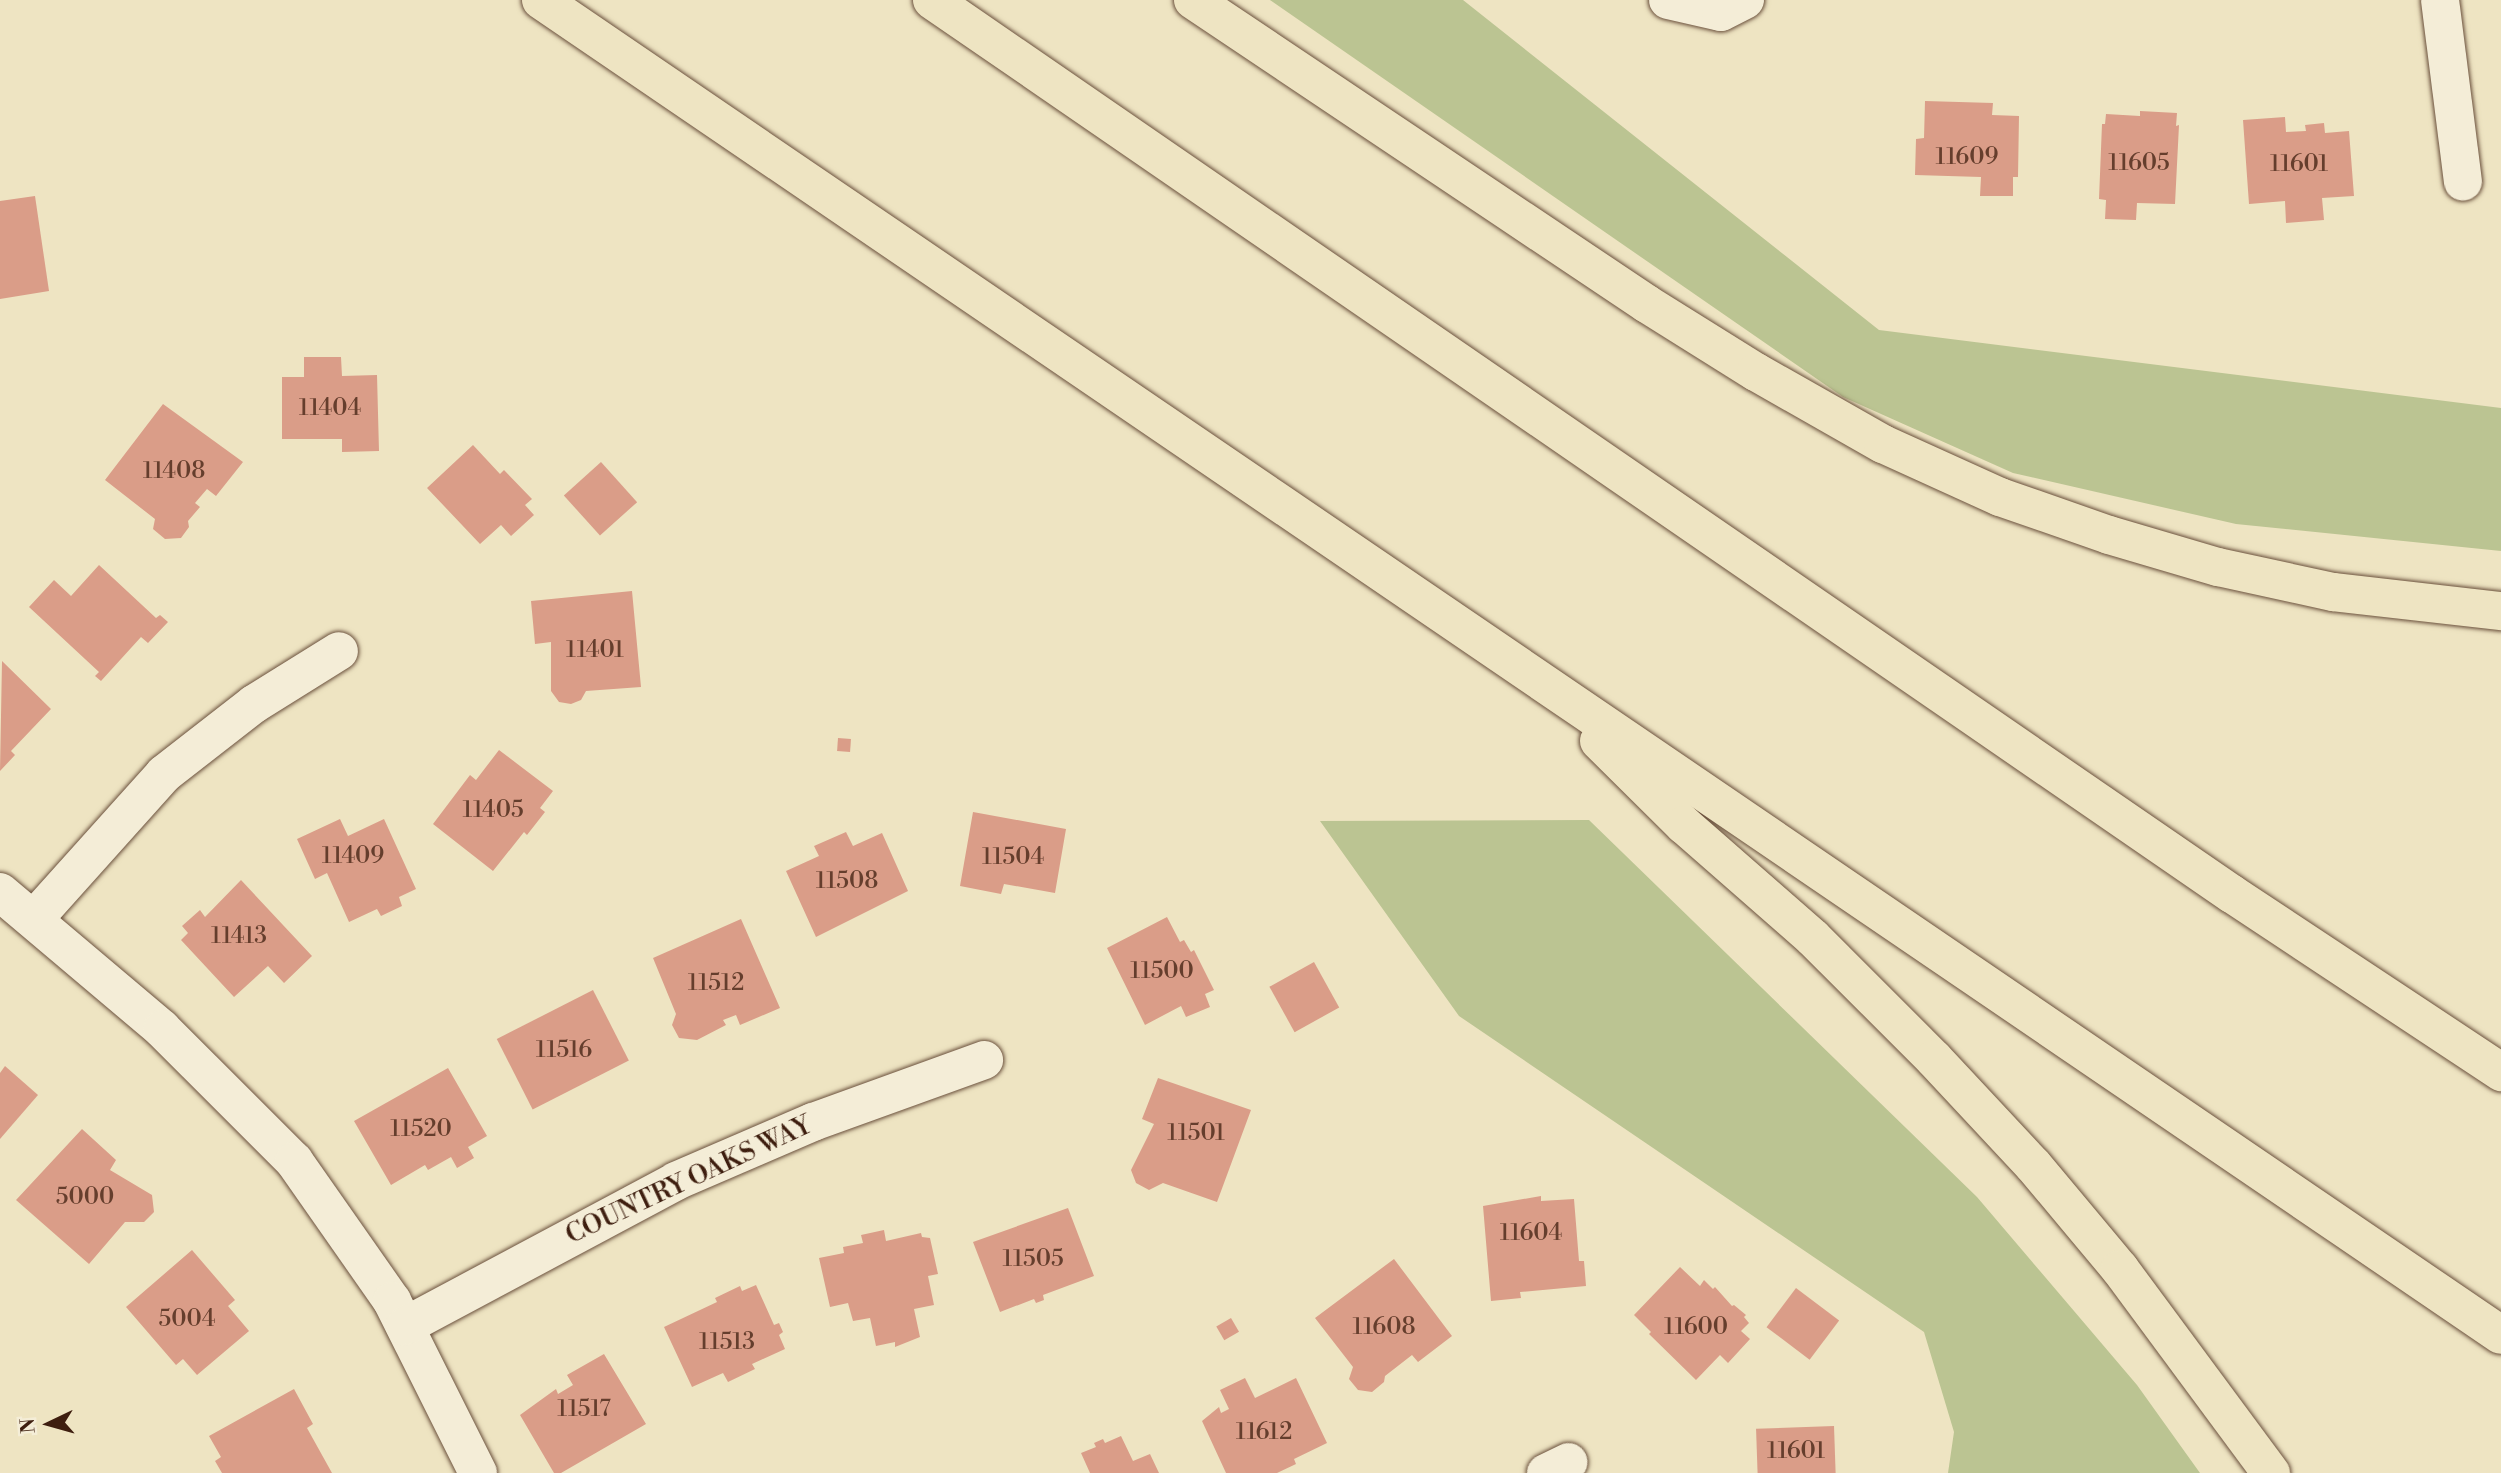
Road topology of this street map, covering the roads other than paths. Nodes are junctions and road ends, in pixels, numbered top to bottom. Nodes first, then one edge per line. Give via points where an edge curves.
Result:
1 (541, 0) edge
2 (932, 0) edge
3 (1194, 0) edge
4 (1668, 0) edge
5 (2440, 0) edge
6 (1733, 6) edge
7 (2463, 182) dead end
8 (2501, 611) edge
9 (339, 651) dead end
10 (1533, 675) junction
11 (0, 892) edge
12 (34, 919) junction
13 (984, 1060) dead end
14 (2498, 1070) edge
15 (405, 1326) junction
16 (2501, 1335) edge
17 (478, 1473) edge
18 (2271, 1473) edge

1 - 10 highway
2 - 14 highway via 2232,894
3 - 8 highway via 1647,304 1883,444 2000,496 2218,567 2333,592
4 - 6 street
5 - 7 street
9 - 12 street via 254,704 164,775
10 - 16 highway
10 - 18 highway via 1684,825 1813,938 2033,1165 2120,1269
11 - 12 street
12 - 15 street via 162,1029 294,1161
13 - 15 street, COUNTRY OAKS WAY via 813,1122 676,1181
15 - 17 street

